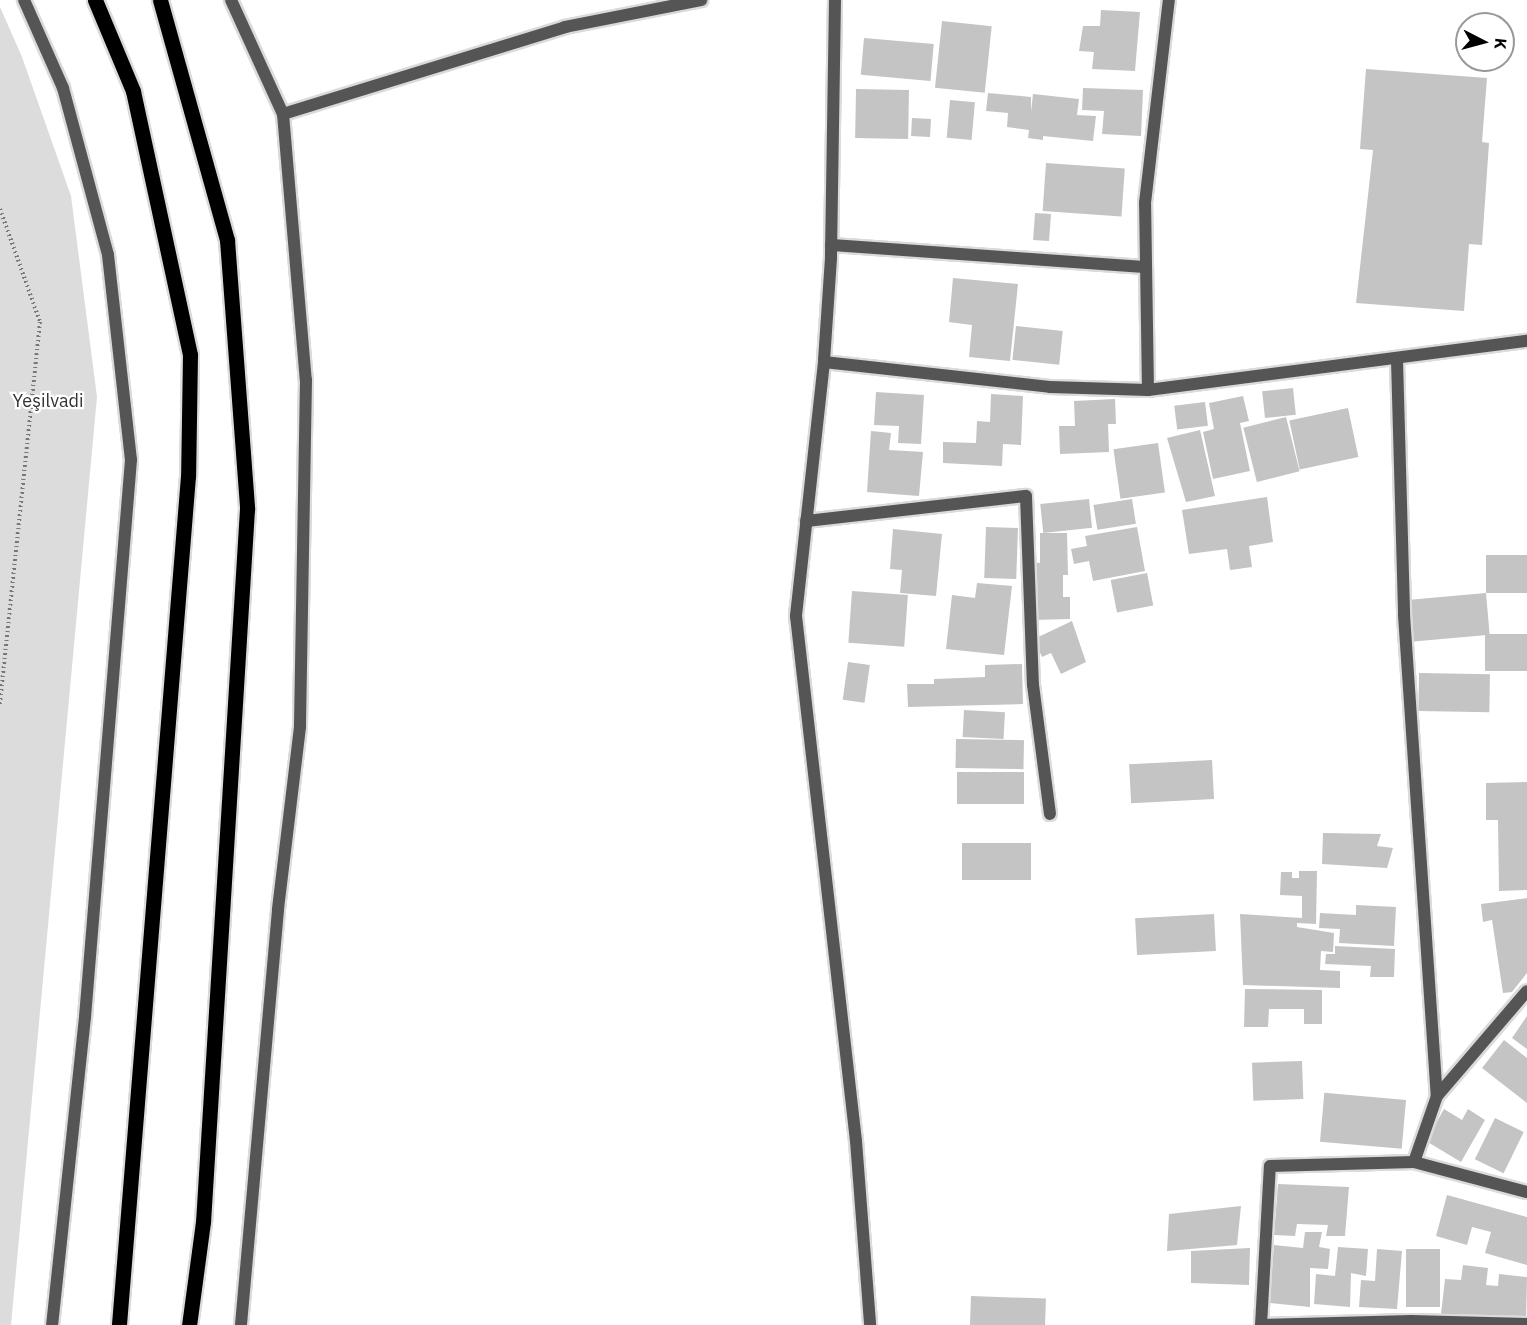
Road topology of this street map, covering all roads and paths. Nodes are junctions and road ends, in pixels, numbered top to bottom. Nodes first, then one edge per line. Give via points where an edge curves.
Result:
1 (24, 0) edge
2 (95, 0) edge
3 (160, 0) edge
4 (231, 0) edge
5 (701, 0) edge
6 (835, 0) edge
7 (1168, 0) edge
8 (283, 114) junction
9 (0, 209) edge
10 (831, 245) junction
11 (1145, 267) junction
12 (1527, 341) edge
13 (1397, 360) junction
14 (824, 362) junction
15 (1148, 390) junction
16 (806, 521) junction
17 (0, 704) edge
18 (1050, 814) dead end
19 (1527, 992) edge
20 (1437, 1096) junction
21 (1414, 1162) junction
22 (1527, 1192) edge
23 (1527, 1324) edge
24 (52, 1325) edge
25 (119, 1325) edge
26 (189, 1325) edge
27 (241, 1325) edge
28 (870, 1325) edge
29 (1261, 1325) edge

1 - 24 street via 63,88 108,255 131,460 85,1017
2 - 25 main road via 134,91 190,355 188,476
3 - 26 main road via 227,240 247,509 203,1222
4 - 8 street
5 - 8 street via 565,27
6 - 10 street
7 - 11 street via 1145,203
8 - 27 street via 306,380 300,727 278,910
9 - 17 path via 40,322
10 - 11 street
10 - 14 street
11 - 15 street
12 - 13 street
13 - 15 street
13 - 20 street via 1404,615
14 - 15 street via 1050,387
14 - 16 street
16 - 18 street via 1026,496 1033,685
16 - 28 street via 796,616 856,1141
19 - 20 street
20 - 21 street
21 - 22 street
21 - 29 street via 1270,1166
23 - 29 street via 1411,1321

